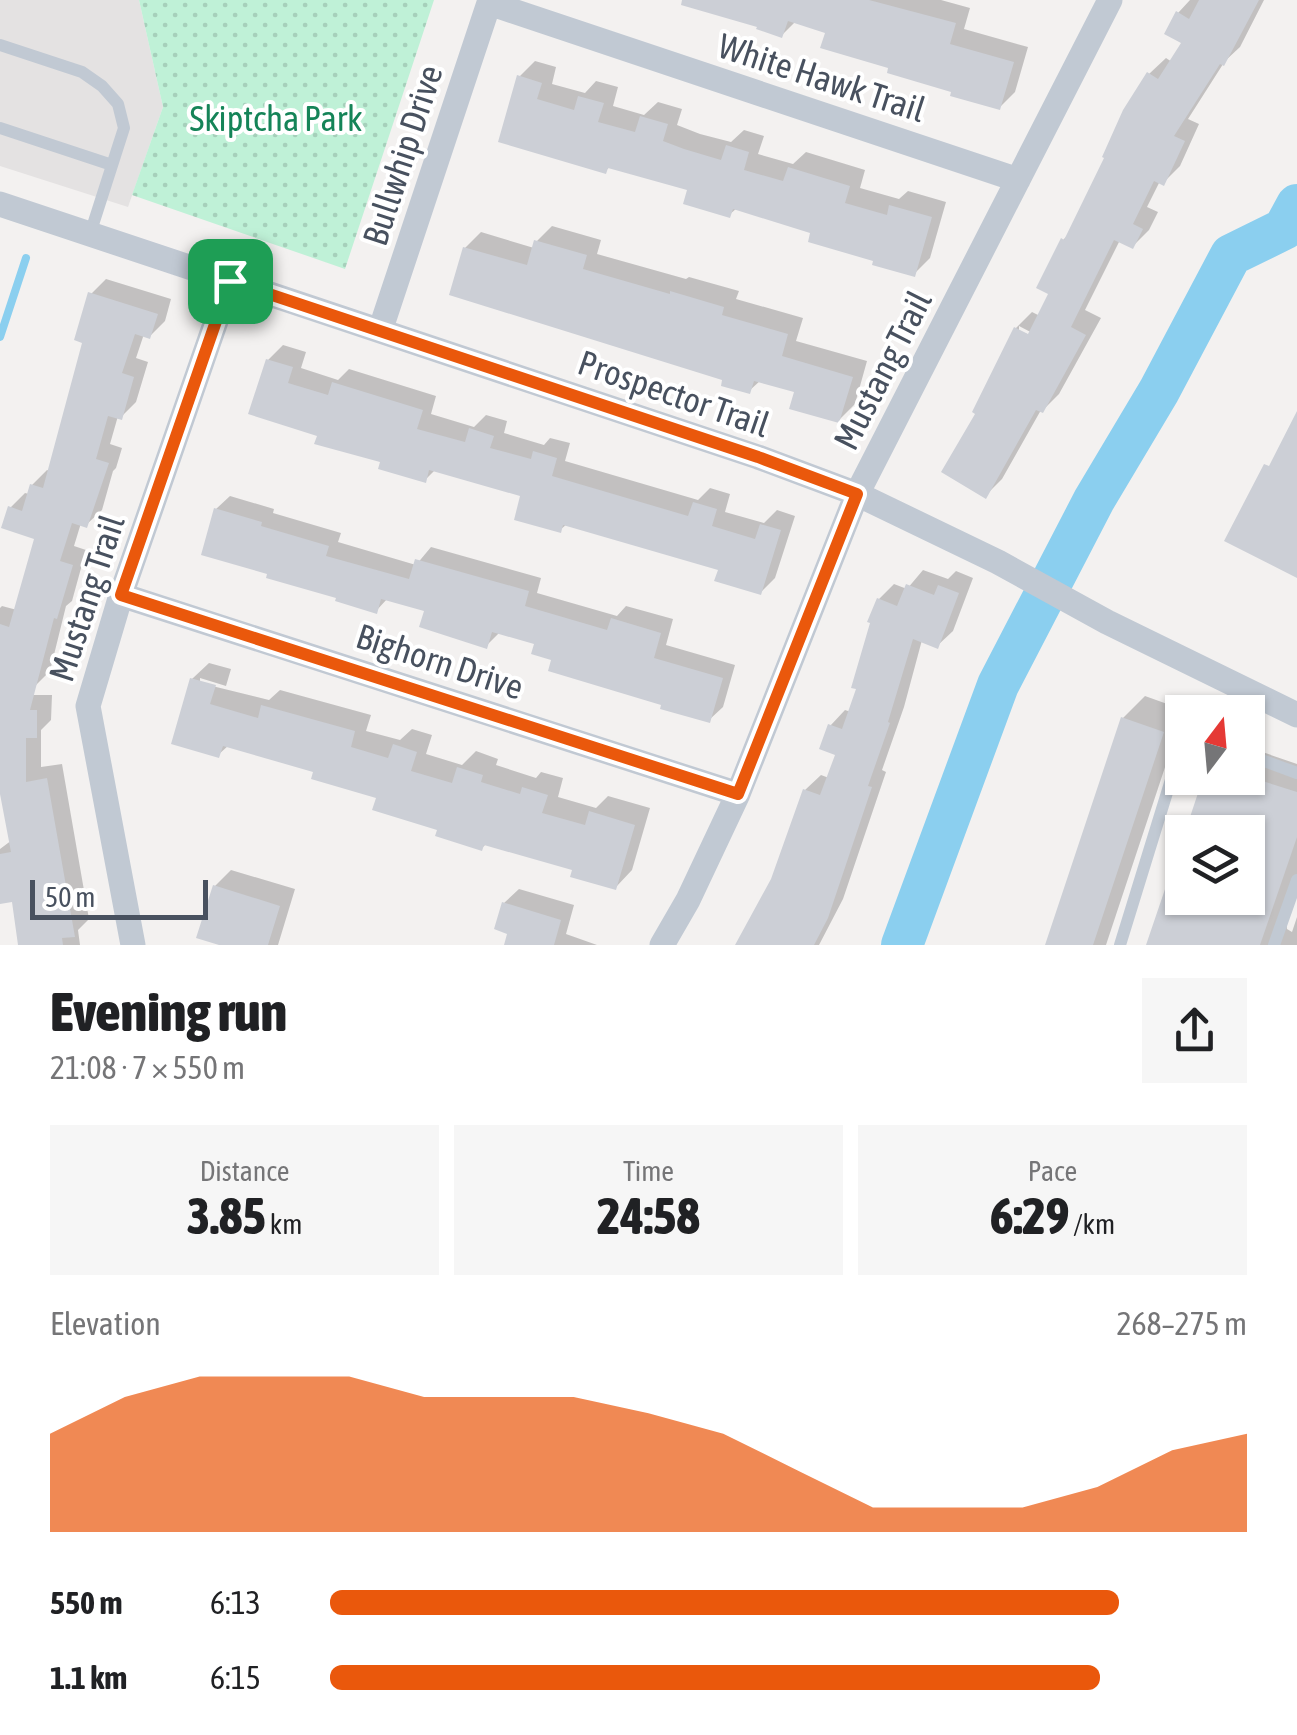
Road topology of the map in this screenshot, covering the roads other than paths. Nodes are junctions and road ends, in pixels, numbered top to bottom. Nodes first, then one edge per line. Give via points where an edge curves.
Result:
1 (1110, 0) edge
2 (489, 1) edge
3 (0, 46) edge
4 (0, 128) edge
5 (112, 165) junction
6 (1018, 180) junction
7 (0, 204) edge
8 (90, 234) junction
9 (230, 281) junction
10 (380, 331) junction
11 (857, 494) junction
12 (121, 595) junction
13 (1297, 715) edge
14 (1265, 761) edge
15 (1297, 773) edge
16 (738, 794) junction
17 (1166, 795) edge
18 (1297, 880) edge
19 (133, 945) edge
20 (662, 945) edge
21 (1120, 945) edge
22 (1274, 945) edge

1 - 6 street, Mustang Trail
2 - 6 street, White Hawk Trail
2 - 10 street, Bullwhip Drive
3 - 5 lane via 82,72 102,86 118,104 124,128
4 - 5 lane
5 - 8 lane
6 - 11 street, Mustang Trail
7 - 8 street, Prospector Trail
8 - 9 street, Prospector Trail
9 - 10 street, Prospector Trail
9 - 12 street, Mustang Trail
10 - 11 street, Prospector Trail
11 - 13 street, Prospector Trail
11 - 16 street, Mustang Trail
12 - 16 street, Bighorn Drive
12 - 19 street, Mustang Trail via 88,706
14 - 15 lane
16 - 20 street, Mustang Trail
17 - 21 lane
18 - 22 lane

